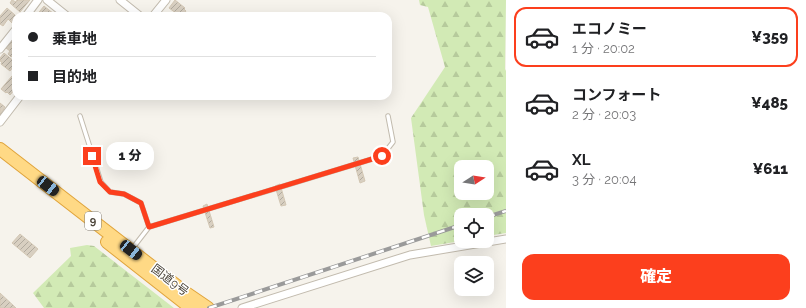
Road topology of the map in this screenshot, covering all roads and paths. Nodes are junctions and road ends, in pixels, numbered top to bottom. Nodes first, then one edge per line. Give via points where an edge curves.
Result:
1 (38, 0) edge
2 (47, 0) edge
3 (120, 0) edge
4 (166, 0) edge
5 (29, 12) edge
6 (62, 12) edge
7 (135, 12) edge
8 (156, 12) edge
9 (12, 34) edge
10 (0, 49) edge
11 (17, 100) edge
12 (80, 116) dead end
13 (388, 116) dead end
14 (0, 122) edge
15 (0, 149) edge
16 (0, 157) edge
17 (149, 227) junction
18 (506, 239) edge
19 (131, 250) junction
20 (183, 296) junction
21 (191, 308) edge
22 (208, 308) edge
23 (242, 308) edge

1 - 5 street
2 - 6 street
3 - 7 street
4 - 8 street
9 - 10 street
11 - 14 street
12 - 17 lane via 100,182 110,192 124,194 141,203
13 - 17 lane via 393,142 382,156
15 - 19 highway, 国道9号 / 9
16 - 20 highway, 国道9号 / 9
17 - 19 lane
18 - 23 street via 410,255
19 - 20 highway, 国道9号 / 9
20 - 21 highway, 国道9号 / 9
20 - 22 highway, 国道9号 / 9

